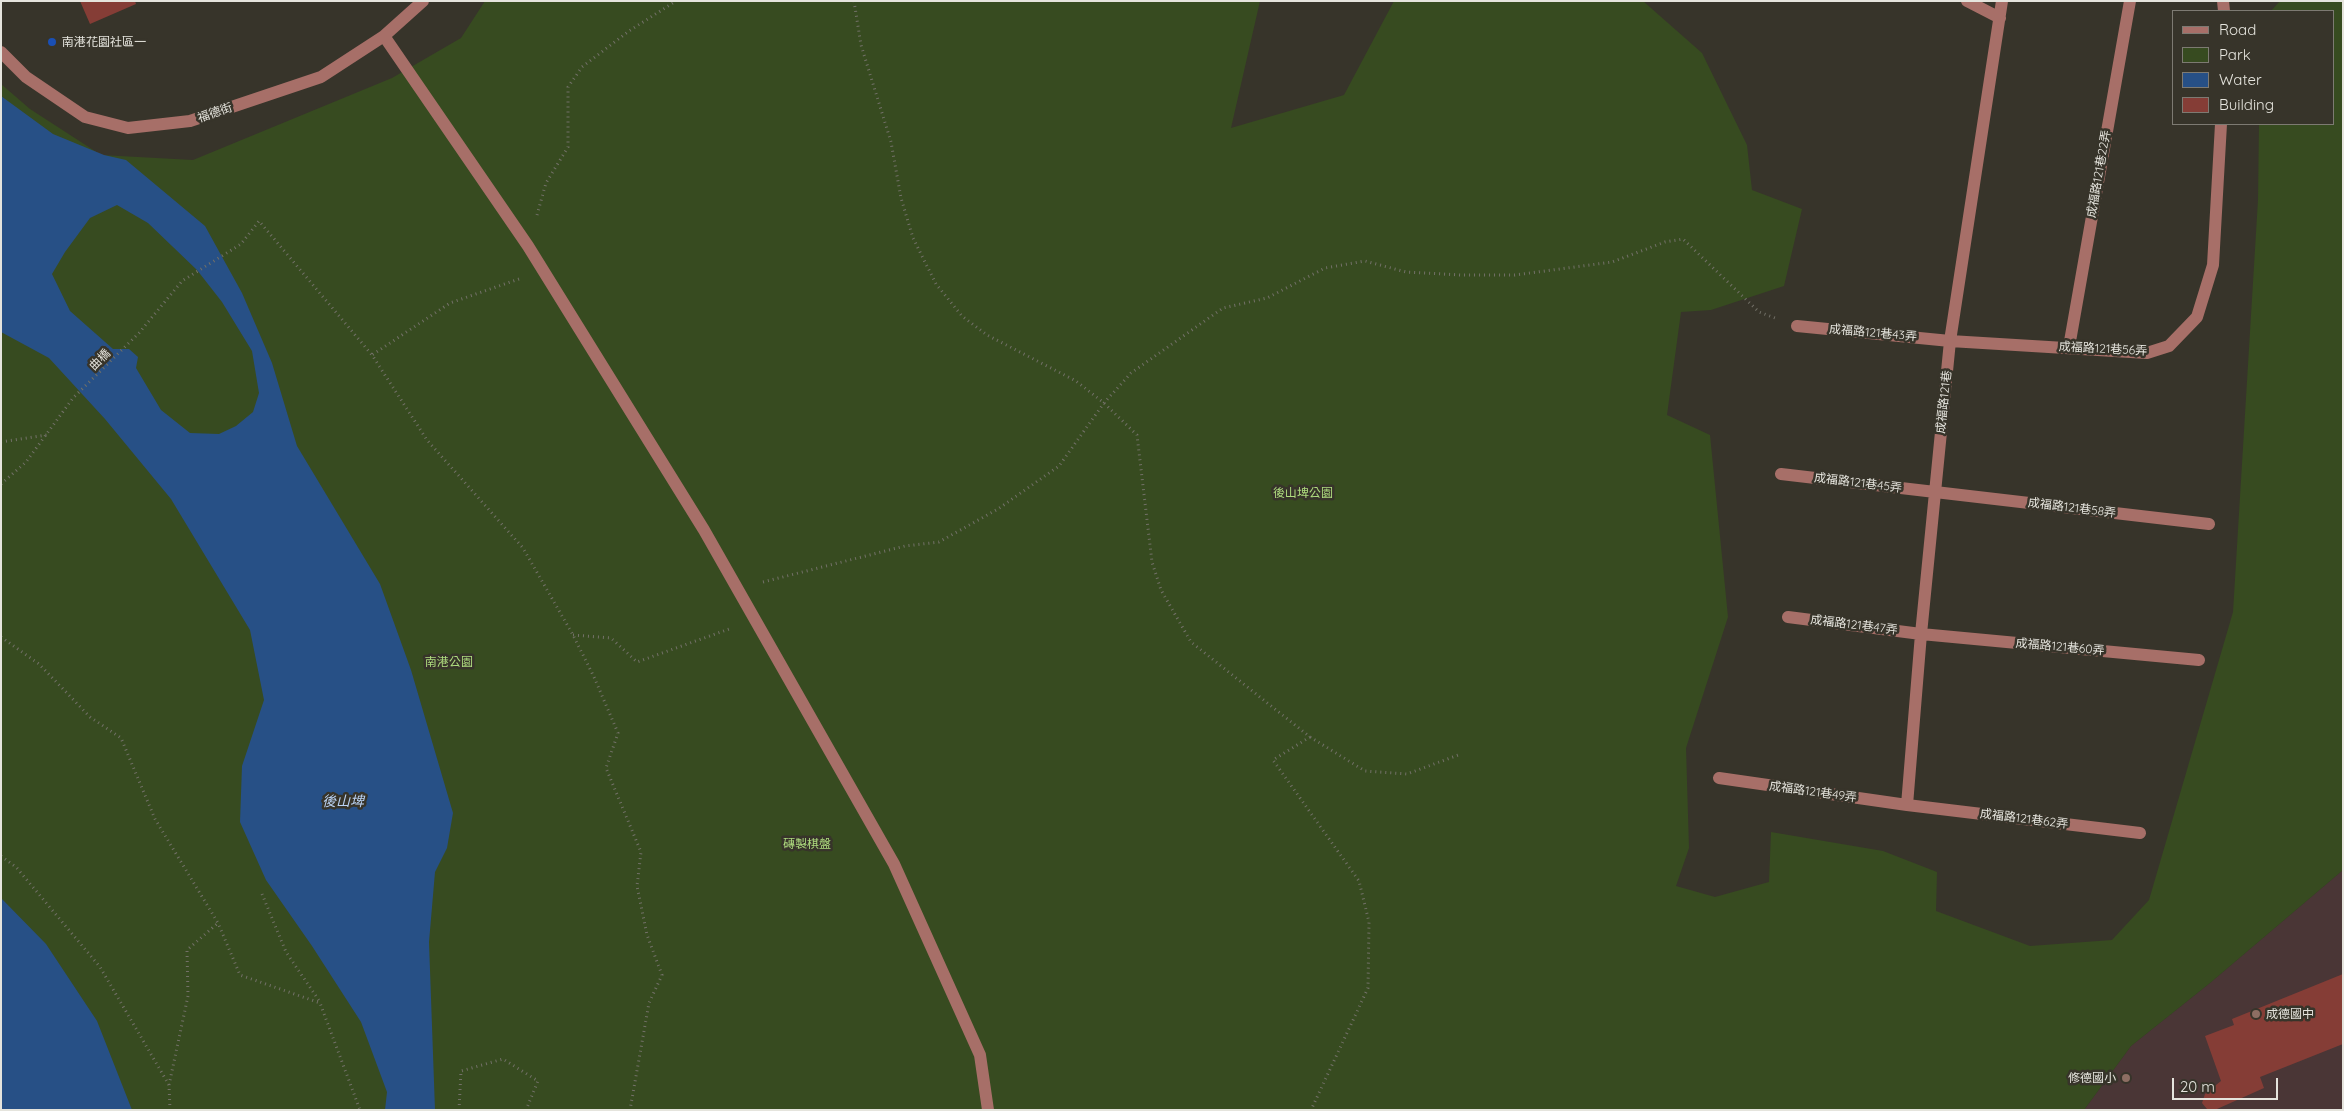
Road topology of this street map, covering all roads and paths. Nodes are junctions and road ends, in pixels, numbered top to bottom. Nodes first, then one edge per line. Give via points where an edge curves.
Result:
1 (423, 1) edge
2 (676, 1) edge
3 (854, 1) edge
4 (1967, 1) edge
5 (2002, 1) edge
6 (2130, 1) edge
7 (2000, 18) junction
8 (384, 36) junction
9 (1, 52) edge
10 (2221, 125) edge
11 (522, 237) junction
12 (543, 271) junction
13 (1797, 326) joint
14 (1950, 341) junction
15 (2069, 347) junction
16 (372, 355) junction
17 (1104, 403) junction
18 (46, 434) junction
19 (1, 442) edge
20 (1781, 474) dead end
21 (1, 484) edge
22 (1934, 493) junction
23 (2209, 524) dead end
24 (758, 579) dead end
25 (1788, 617) dead end
26 (755, 619) junction
27 (1921, 634) junction
28 (573, 635) junction
29 (1, 637) edge
30 (2200, 660) dead end
31 (1310, 737) junction
32 (1461, 754) dead end
33 (1719, 778) dead end
34 (1907, 805) junction
35 (2140, 833) dead end
36 (1, 856) edge
37 (262, 894) dead end
38 (218, 922) junction
39 (320, 1003) junction
40 (169, 1084) junction
41 (170, 1110) edge
42 (360, 1110) edge
43 (459, 1110) edge
44 (526, 1110) edge
45 (630, 1110) edge
46 (988, 1110) edge
47 (1310, 1110) edge

1 - 8 street, 福德街
2 - 11 path via 582,67 568,87 568,147 546,183 533,232
3 - 17 path via 861,45 891,142 901,198 913,238 936,284 962,316 987,335 1076,381
4 - 7 street
5 - 7 street, 成福路121巷
6 - 15 street, 成福路121巷22弄
7 - 14 street, 成福路121巷
8 - 9 street, 福德街 via 321,77 190,121 128,128 85,117 26,77
8 - 11 street
10 - 15 street, 成福路121巷56弄 via 2213,265 2197,317 2169,346 2147,353
11 - 12 street
12 - 16 path via 450,304
12 - 26 street via 704,530
13 - 14 street, 成福路121巷43弄
13 - 17 path via 1759,312 1683,240 1665,242 1612,262 1516,275 1406,272 1365,261 1324,268 1267,298 1223,308 1131,373
14 - 15 street, 成福路121巷56弄
14 - 22 street, 成福路121巷
16 - 18 path, 曲橋 via 259,221 241,244 182,281 139,333 74,398
16 - 28 path via 427,440 523,548
17 - 24 path via 1059,466 998,509 939,542 905,546 765,583
17 - 31 path via 1137,435 1152,562 1160,590 1191,642
18 - 19 path
18 - 21 path, 曲橋 via 26,462
20 - 22 street, 成福路121巷45弄
22 - 23 street, 成福路121巷58弄
22 - 27 street, 成福路121巷
25 - 27 street, 成福路121巷47弄
26 - 28 path via 637,662 611,638
26 - 46 street via 894,864 980,1055
27 - 30 street, 成福路121巷60弄
27 - 34 street, 成福路121巷
28 - 45 path via 618,734 606,768 641,852 637,886 647,934 662,975 649,1003
29 - 38 path via 39,664 90,717 121,738 155,819
31 - 32 path via 1365,771 1407,774
31 - 47 path via 1273,760 1359,881 1369,922 1368,988
33 - 34 street, 成福路121巷49弄
34 - 35 street, 成福路121巷62弄
36 - 40 path via 16,867 100,967
37 - 39 path via 286,952
38 - 39 path via 240,975
38 - 40 path via 187,950 188,996
39 - 42 path
40 - 41 path
43 - 44 path via 461,1071 504,1058 538,1081

